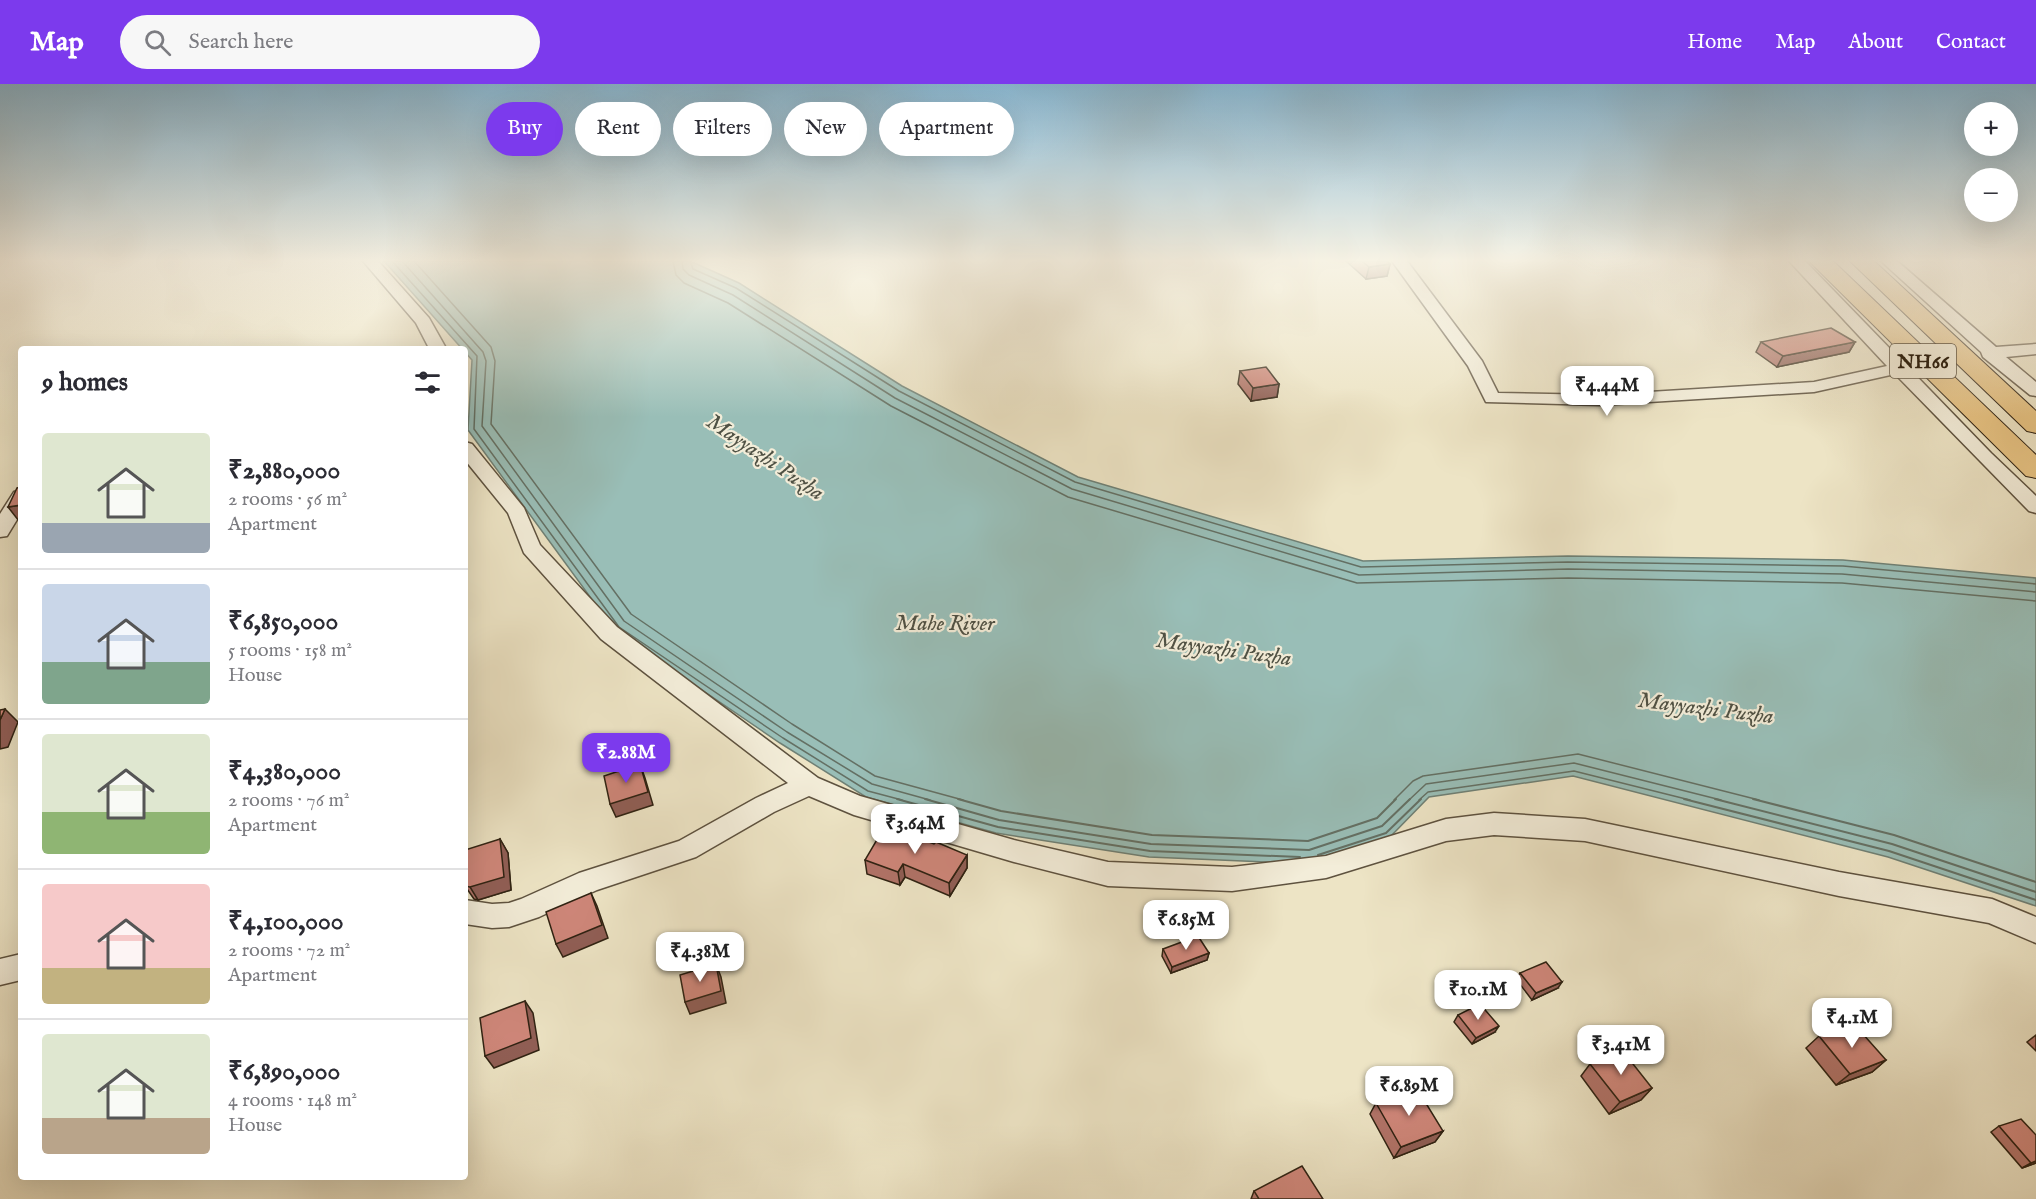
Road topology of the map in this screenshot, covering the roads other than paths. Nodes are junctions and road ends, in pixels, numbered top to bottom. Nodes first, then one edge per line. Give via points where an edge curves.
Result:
1 (416, 313) edge
2 (1438, 313) edge
3 (1847, 313) edge
4 (1854, 313) edge
5 (1874, 313) edge
6 (1916, 313) edge
7 (1932, 313) edge
8 (1947, 313) edge
9 (437, 346) edge
10 (2036, 349) edge
11 (1989, 353) junction
12 (1962, 356) junction
13 (1925, 363) junction
14 (1901, 368) junction
15 (2036, 391) edge
16 (2036, 425) edge
17 (468, 452) edge
18 (2031, 466) edge
19 (18, 501) edge
20 (2036, 507) edge
21 (0, 531) edge
22 (808, 785) junction
23 (468, 912) edge
24 (2036, 930) edge
25 (18, 968) edge
26 (0, 972) edge

1 - 9 street
2 - 14 street via 1476,366 1492,398 1600,400 1814,387
3 - 14 street
4 - 13 highway
5 - 13 highway, NH66
6 - 12 highway, NH66
7 - 12 highway
8 - 11 street
10 - 11 street
11 - 15 street
12 - 16 highway, NH66
13 - 18 highway, NH66
14 - 20 street via 1984,458
17 - 22 street via 517,512 531,548 609,633
19 - 21 street
22 - 23 street via 687,849 589,881 509,915
22 - 24 street via 854,805 1108,874 1232,879 1326,867 1446,830 1494,824 1585,830 1992,912
25 - 26 street

